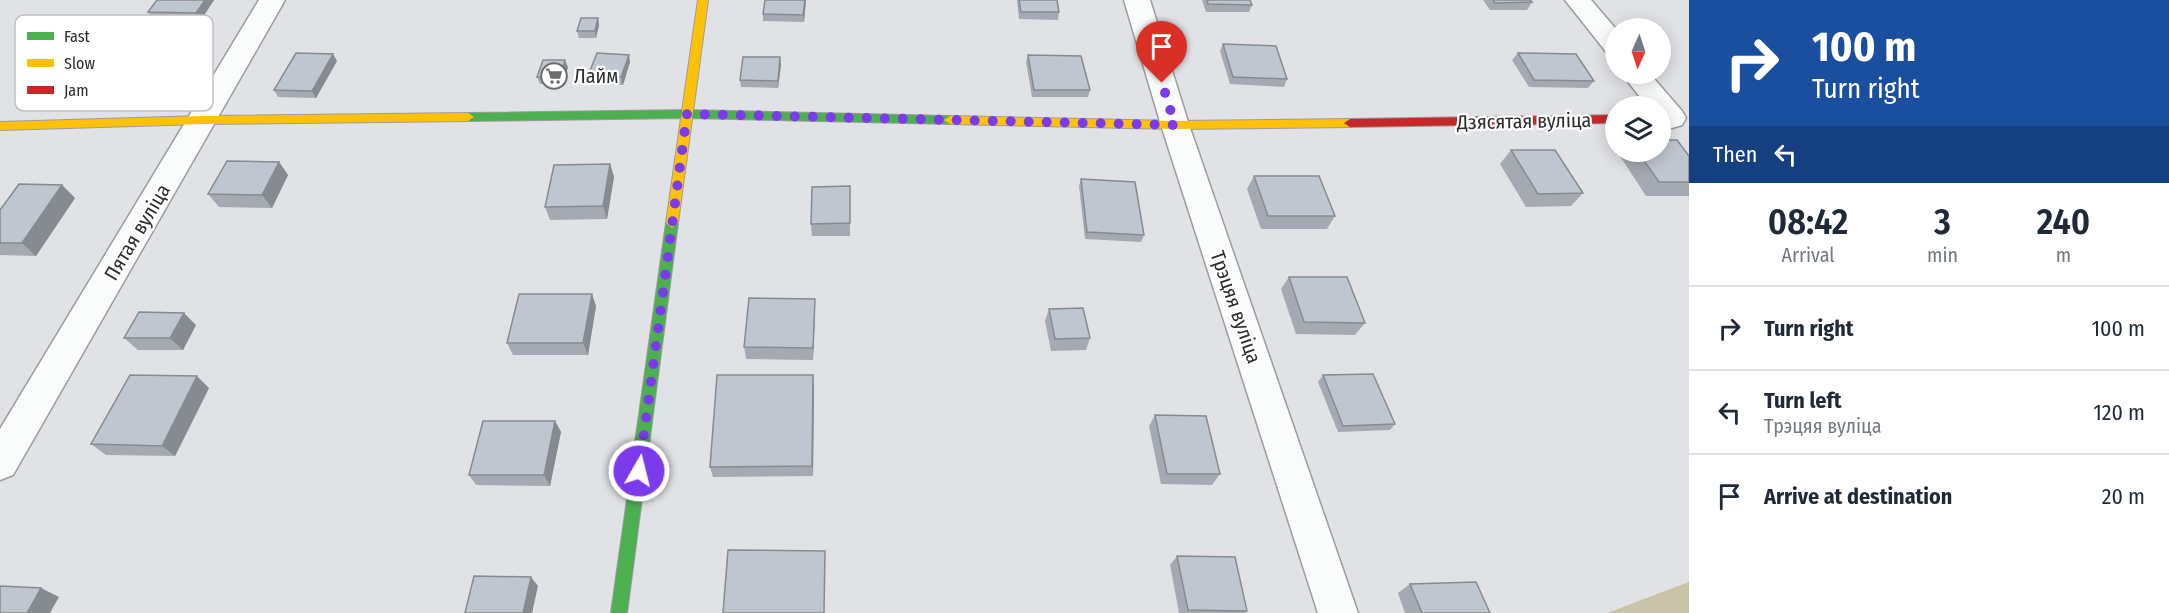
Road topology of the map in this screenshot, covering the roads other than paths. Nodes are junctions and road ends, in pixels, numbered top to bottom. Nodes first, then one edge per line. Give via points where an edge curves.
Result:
1 (272, 0) edge
2 (703, 0) edge
3 (1137, 0) edge
4 (1578, 0) edge
5 (1605, 33) edge
6 (1643, 84) edge
7 (213, 103) edge
8 (208, 111) edge
9 (687, 114) junction
10 (1605, 119) edge
11 (203, 120) junction
12 (1175, 125) junction
13 (1674, 125) edge
14 (0, 126) edge
15 (0, 463) edge
16 (619, 613) edge
17 (1338, 613) edge

1 - 7 street, Пятая вуліца
2 - 9 street
3 - 12 street, Трэцяя вуліца
4 - 5 street
6 - 13 street
8 - 11 street, Пятая вуліца
9 - 11 street, Дзясятая вуліца
9 - 12 street, Дзясятая вуліца
9 - 16 street
10 - 12 street, Дзясятая вуліца
11 - 14 street, Дзясятая вуліца
11 - 15 street, Пятая вуліца
12 - 17 street, Трэцяя вуліца

